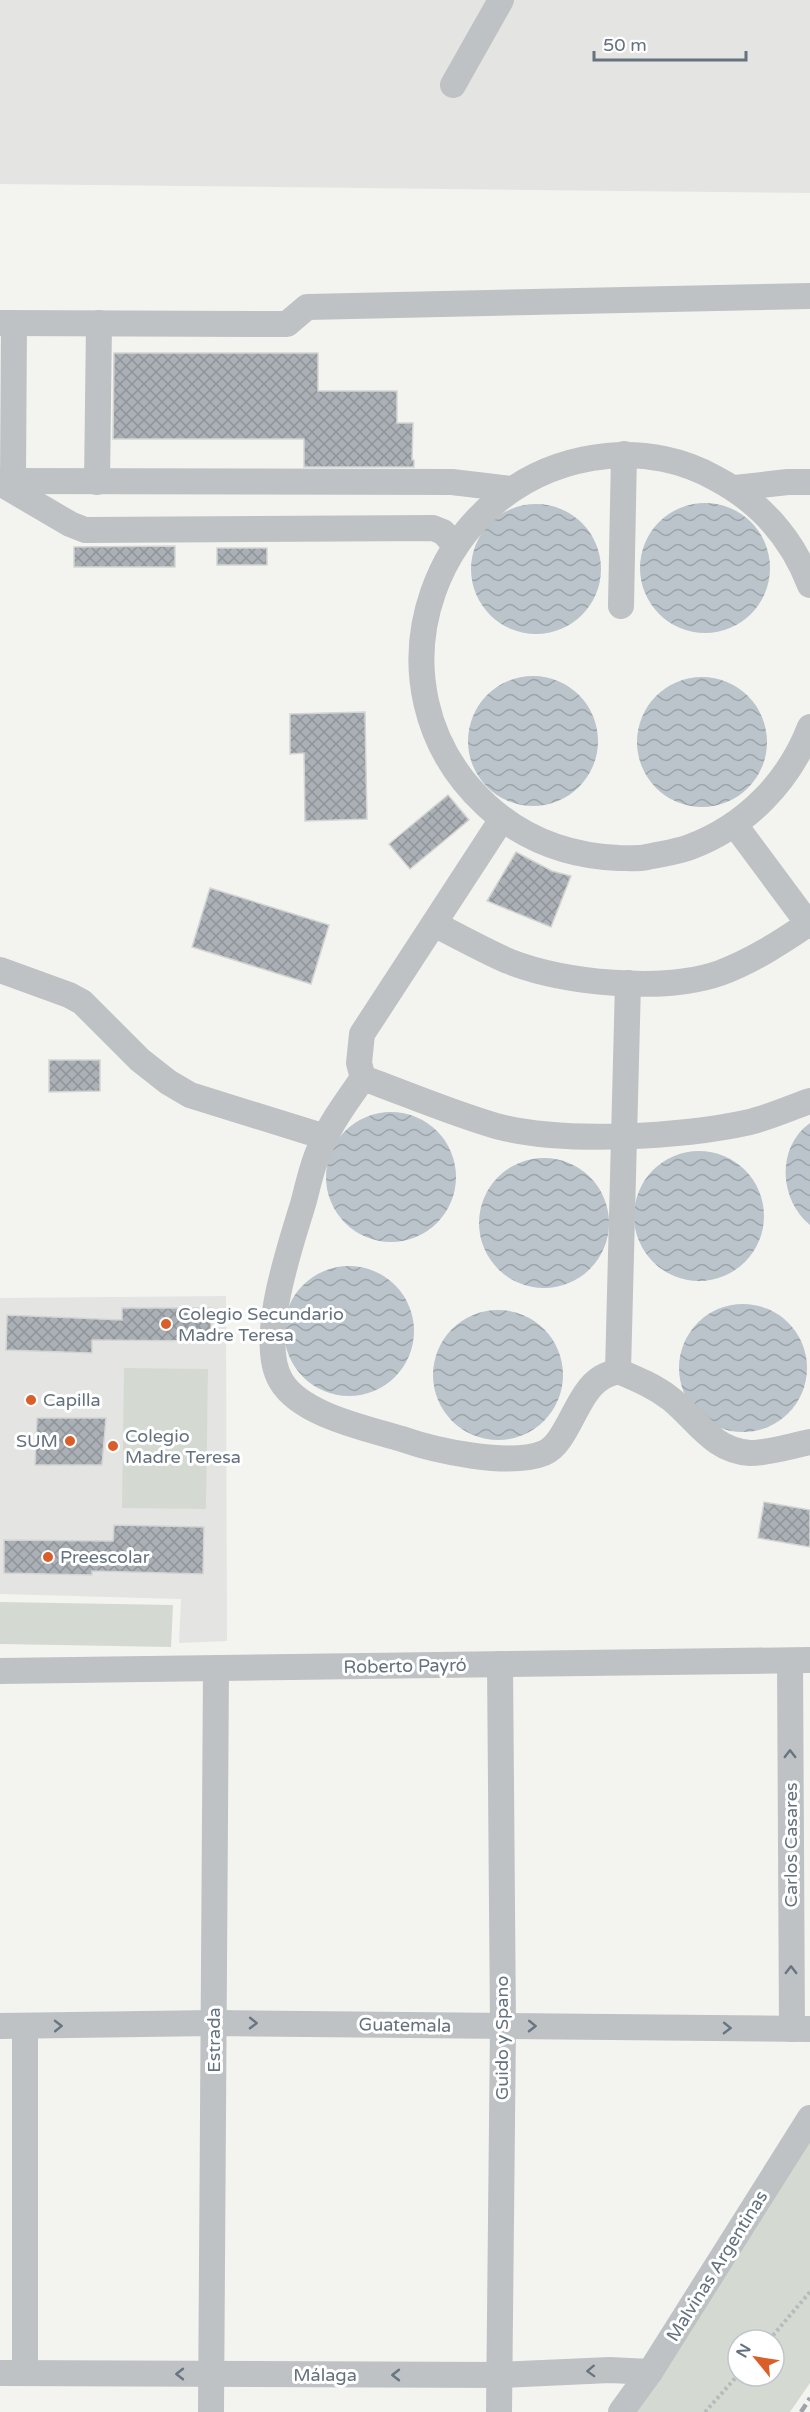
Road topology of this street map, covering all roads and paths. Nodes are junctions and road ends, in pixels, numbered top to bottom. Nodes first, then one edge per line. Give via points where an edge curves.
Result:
1 (501, 0) edge
2 (453, 85) dead end
3 (810, 296) edge
4 (7, 323) edge
5 (99, 323) junction
6 (624, 454) junction
7 (4, 481) edge
8 (98, 482) junction
9 (810, 482) edge
10 (735, 488) junction
11 (511, 489) junction
12 (455, 545) junction
13 (810, 585) edge
14 (621, 606) dead end
15 (810, 727) edge
16 (502, 819) junction
17 (735, 825) junction
18 (434, 924) junction
19 (809, 925) edge
20 (0, 970) edge
21 (628, 983) junction
22 (363, 1078) junction
23 (810, 1101) edge
24 (623, 1136) junction
25 (325, 1137) junction
26 (618, 1371) junction
27 (810, 1442) edge
28 (800, 1660) edge
29 (500, 1664) junction
30 (216, 1668) junction
31 (0, 1671) edge
32 (214, 2023) junction
33 (12, 2026) edge
34 (502, 2026) junction
35 (801, 2029) edge
36 (810, 2118) edge
37 (810, 2292) edge
38 (779, 2328) edge
39 (650, 2372) junction
40 (12, 2373) edge
41 (212, 2374) junction
42 (500, 2375) junction
43 (726, 2388) edge
44 (212, 2412) edge
45 (499, 2412) edge
46 (621, 2412) edge
47 (705, 2412) edge

1 - 2 street
3 - 5 street via 307,307 287,324
4 - 5 street
4 - 7 street
5 - 8 street
6 - 10 street via 663,458 700,470
6 - 11 street via 584,458 546,470
6 - 14 street
7 - 8 street
7 - 12 street via 85,530 433,528
8 - 11 street via 452,482
9 - 10 street
10 - 13 street via 772,521 801,561
11 - 12 street via 480,514
12 - 16 street via 434,584 423,626 421,670 429,713 445,754 470,790
15 - 17 street via 801,752 772,792
16 - 17 street via 545,844 612,858 642,858 690,847
16 - 18 street
17 - 19 street
18 - 21 street via 509,961 559,976
18 - 22 street via 362,1034 359,1063
19 - 21 street via 774,947 718,973 683,981
20 - 25 street via 81,1002 140,1060 190,1095
21 - 24 street
22 - 24 street via 497,1126 542,1133
22 - 25 street
23 - 24 street via 750,1122
24 - 26 street
25 - 26 street via 286,1258 274,1315 273,1353 280,1380 293,1395 331,1416 434,1450 517,1459 546,1452 565,1431 581,1398 600,1378
26 - 27 street via 663,1394 711,1439 729,1449 752,1453
28 - 29 street, Roberto Payró
35 -> 28 street, Carlos Casares
29 - 30 street, Roberto Payró
29 - 34 street, Guido y Spano
30 - 31 street, Roberto Payró
30 - 32 street, Estrada
33 -> 32 street, Guatemala
32 -> 34 street, Guatemala
32 - 41 street, Estrada
33 - 40 street
34 -> 35 street, Guatemala
34 - 42 street, Guido y Spano
36 - 39 street, Malvinas Argentinas
37 - 38 path
39 -> 42 street, Málaga
39 - 46 street, Malvinas Argentinas
41 -> 40 street, Málaga
42 -> 41 street, Málaga
41 - 44 street, Estrada
42 - 45 street, Guido y Spano
43 - 47 path

